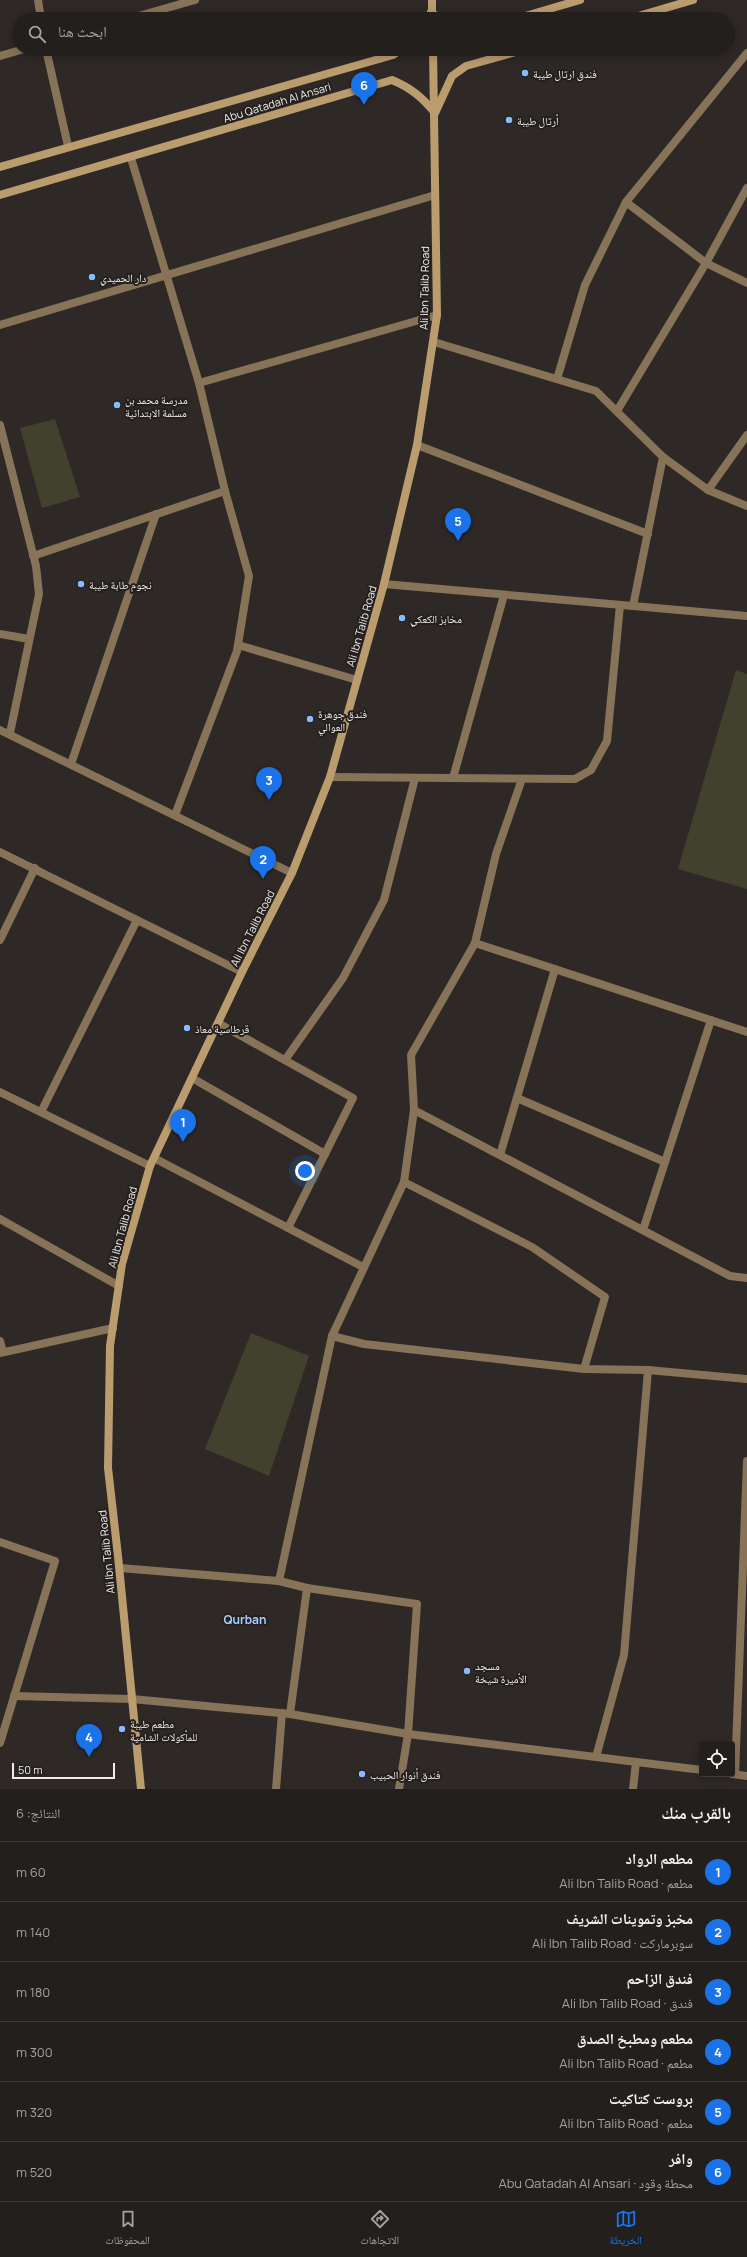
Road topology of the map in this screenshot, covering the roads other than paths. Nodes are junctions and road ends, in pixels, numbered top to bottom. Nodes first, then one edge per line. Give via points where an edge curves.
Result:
1 (38, 0) edge
2 (195, 0) edge
3 (432, 0) edge
4 (580, 0) edge
5 (694, 0) edge
6 (40, 12) edge
7 (153, 12) edge
8 (432, 12) edge
9 (539, 12) edge
10 (652, 12) edge
11 (12, 52) edge
12 (0, 56) edge
13 (48, 56) edge
14 (393, 56) edge
15 (433, 56) edge
16 (501, 56) edge
17 (746, 57) edge
18 (435, 113) junction
19 (68, 146) junction
20 (131, 158) junction
21 (0, 167) edge
22 (747, 188) edge
23 (0, 195) edge
24 (435, 195) junction
25 (626, 202) junction
26 (706, 263) junction
27 (167, 275) junction
28 (747, 283) edge
29 (437, 315) junction
30 (0, 325) edge
31 (434, 342) junction
32 (557, 379) junction
33 (199, 382) junction
34 (617, 411) junction
35 (0, 425) edge
36 (747, 435) edge
37 (417, 446) junction
38 (663, 458) junction
39 (708, 490) junction
40 (225, 491) junction
41 (747, 506) edge
42 (156, 514) junction
43 (648, 534) junction
44 (33, 556) junction
45 (384, 584) junction
46 (504, 595) junction
47 (620, 605) junction
48 (633, 606) junction
49 (747, 616) edge
50 (0, 634) edge
51 (29, 639) junction
52 (238, 645) junction
53 (357, 680) junction
54 (0, 730) edge
55 (10, 733) junction
56 (71, 764) junction
57 (330, 777) junction
58 (415, 778) junction
59 (453, 778) junction
60 (522, 779) junction
61 (175, 815) junction
62 (0, 852) edge
63 (35, 868) junction
64 (292, 873) junction
65 (137, 920) junction
66 (0, 940) edge
67 (475, 943) junction
68 (555, 969) junction
69 (242, 972) junction
70 (711, 1020) junction
71 (218, 1023) junction
72 (747, 1032) edge
73 (285, 1060) junction
74 (192, 1078) junction
75 (0, 1092) edge
76 (517, 1098) junction
77 (414, 1110) junction
78 (41, 1112) junction
79 (325, 1154) junction
80 (500, 1155) junction
81 (154, 1158) junction
82 (665, 1162) junction
83 (150, 1166) junction
84 (404, 1182) junction
85 (0, 1220) edge
86 (288, 1228) junction
87 (643, 1230) junction
88 (363, 1267) junction
89 (747, 1278) edge
90 (119, 1286) junction
91 (113, 1328) junction
92 (332, 1336) junction
93 (0, 1341) edge
94 (2, 1353) edge
95 (584, 1369) junction
96 (648, 1370) junction
97 (747, 1379) edge
98 (747, 1461) edge
99 (746, 1504) edge
100 (0, 1542) edge
101 (120, 1568) junction
102 (278, 1581) junction
103 (307, 1588) junction
104 (14, 1696) junction
105 (132, 1699) junction
106 (286, 1714) junction
107 (408, 1734) junction
108 (735, 1741) edge
109 (0, 1743) edge
110 (596, 1757) junction
111 (636, 1762) junction
112 (699, 1770) edge
113 (735, 1774) edge
114 (747, 1776) edge
115 (139, 1787) edge
116 (276, 1789) edge
117 (399, 1789) edge
118 (633, 1789) edge

1 - 6 street
2 - 7 street
3 - 8 main road
4 - 9 main road
5 - 10 main road
11 - 12 street
13 - 19 street
14 - 19 main road, Abu Qatadah Al Ansari
15 - 18 main road, Ali Ibn Talib Road
16 - 18 main road via 466,66 452,76
17 - 25 street
18 - 20 main road, Abu Qatadah Al Ansari via 410,87 392,80
18 - 24 main road, Ali Ibn Talib Road
19 - 21 main road, Abu Qatadah Al Ansari
20 - 23 main road, Abu Qatadah Al Ansari
20 - 27 street
22 - 26 street
24 - 27 street
24 - 29 main road, Ali Ibn Talib Road
25 - 26 street
25 - 32 street via 585,285
26 - 28 street
26 - 34 street
27 - 30 street
27 - 33 street
29 - 31 main road, Ali Ibn Talib Road
29 - 33 street
31 - 32 street
31 - 37 main road, Ali Ibn Talib Road
32 - 34 street via 596,391
33 - 40 street
34 - 38 street
35 - 44 street
36 - 39 street
37 - 43 street
37 - 45 main road, Ali Ibn Talib Road
38 - 39 street
38 - 43 street
39 - 41 street
40 - 42 street
40 - 52 street via 250,576
42 - 44 street
42 - 56 street
43 - 48 street
44 - 51 street via 39,594
45 - 46 street
45 - 53 main road, Ali Ibn Talib Road
46 - 47 street
46 - 59 street
47 - 48 street
47 - 60 street via 607,741 591,770 575,779
48 - 49 street
50 - 51 street
51 - 55 street
52 - 53 street
52 - 61 street
53 - 57 main road, Ali Ibn Talib Road
54 - 55 street
55 - 56 street
56 - 61 street
57 - 58 street
57 - 64 main road, Ali Ibn Talib Road
58 - 59 street
58 - 73 street via 384,900 343,978
59 - 60 street
60 - 67 street via 496,854
61 - 64 street
62 - 63 street
63 - 65 street
63 - 66 street
64 - 69 main road, Ali Ibn Talib Road
65 - 69 street
65 - 78 street
67 - 68 street
67 - 77 street via 410,1055
68 - 70 street
68 - 76 street
69 - 71 main road, Ali Ibn Talib Road
70 - 72 street
70 - 82 street
71 - 73 street
71 - 74 main road, Ali Ibn Talib Road
73 - 79 street via 353,1098
74 - 79 street
74 - 81 main road, Ali Ibn Talib Road
75 - 78 street
76 - 80 street
76 - 82 street
77 - 80 street
77 - 84 street
78 - 83 street
79 - 86 street
80 - 87 street
81 - 83 main road, Ali Ibn Talib Road
81 - 86 street
82 - 87 street
83 - 90 main road, Ali Ibn Talib Road via 122,1264
84 - 88 street
84 - 95 street via 532,1247 605,1297
85 - 90 street
86 - 88 street
87 - 89 street via 730,1276
88 - 92 street
90 - 91 main road, Ali Ibn Talib Road
91 - 94 street
91 - 101 main road, Ali Ibn Talib Road via 110,1346 108,1468
92 - 95 street via 364,1344
92 - 102 street
93 - 94 street
95 - 96 street
96 - 97 street
96 - 110 street via 624,1655
98 - 99 street
99 - 108 street
100 - 104 street via 55,1561
101 - 102 street
101 - 105 main road, Ali Ibn Talib Road
102 - 103 street
103 - 106 street
103 - 107 street via 417,1604
104 - 105 street
104 - 109 street
105 - 106 street
105 - 115 main road, Ali Ibn Talib Road
106 - 107 street
106 - 116 street
107 - 110 street
107 - 117 street
110 - 111 street
111 - 112 street
111 - 118 street
113 - 114 street

